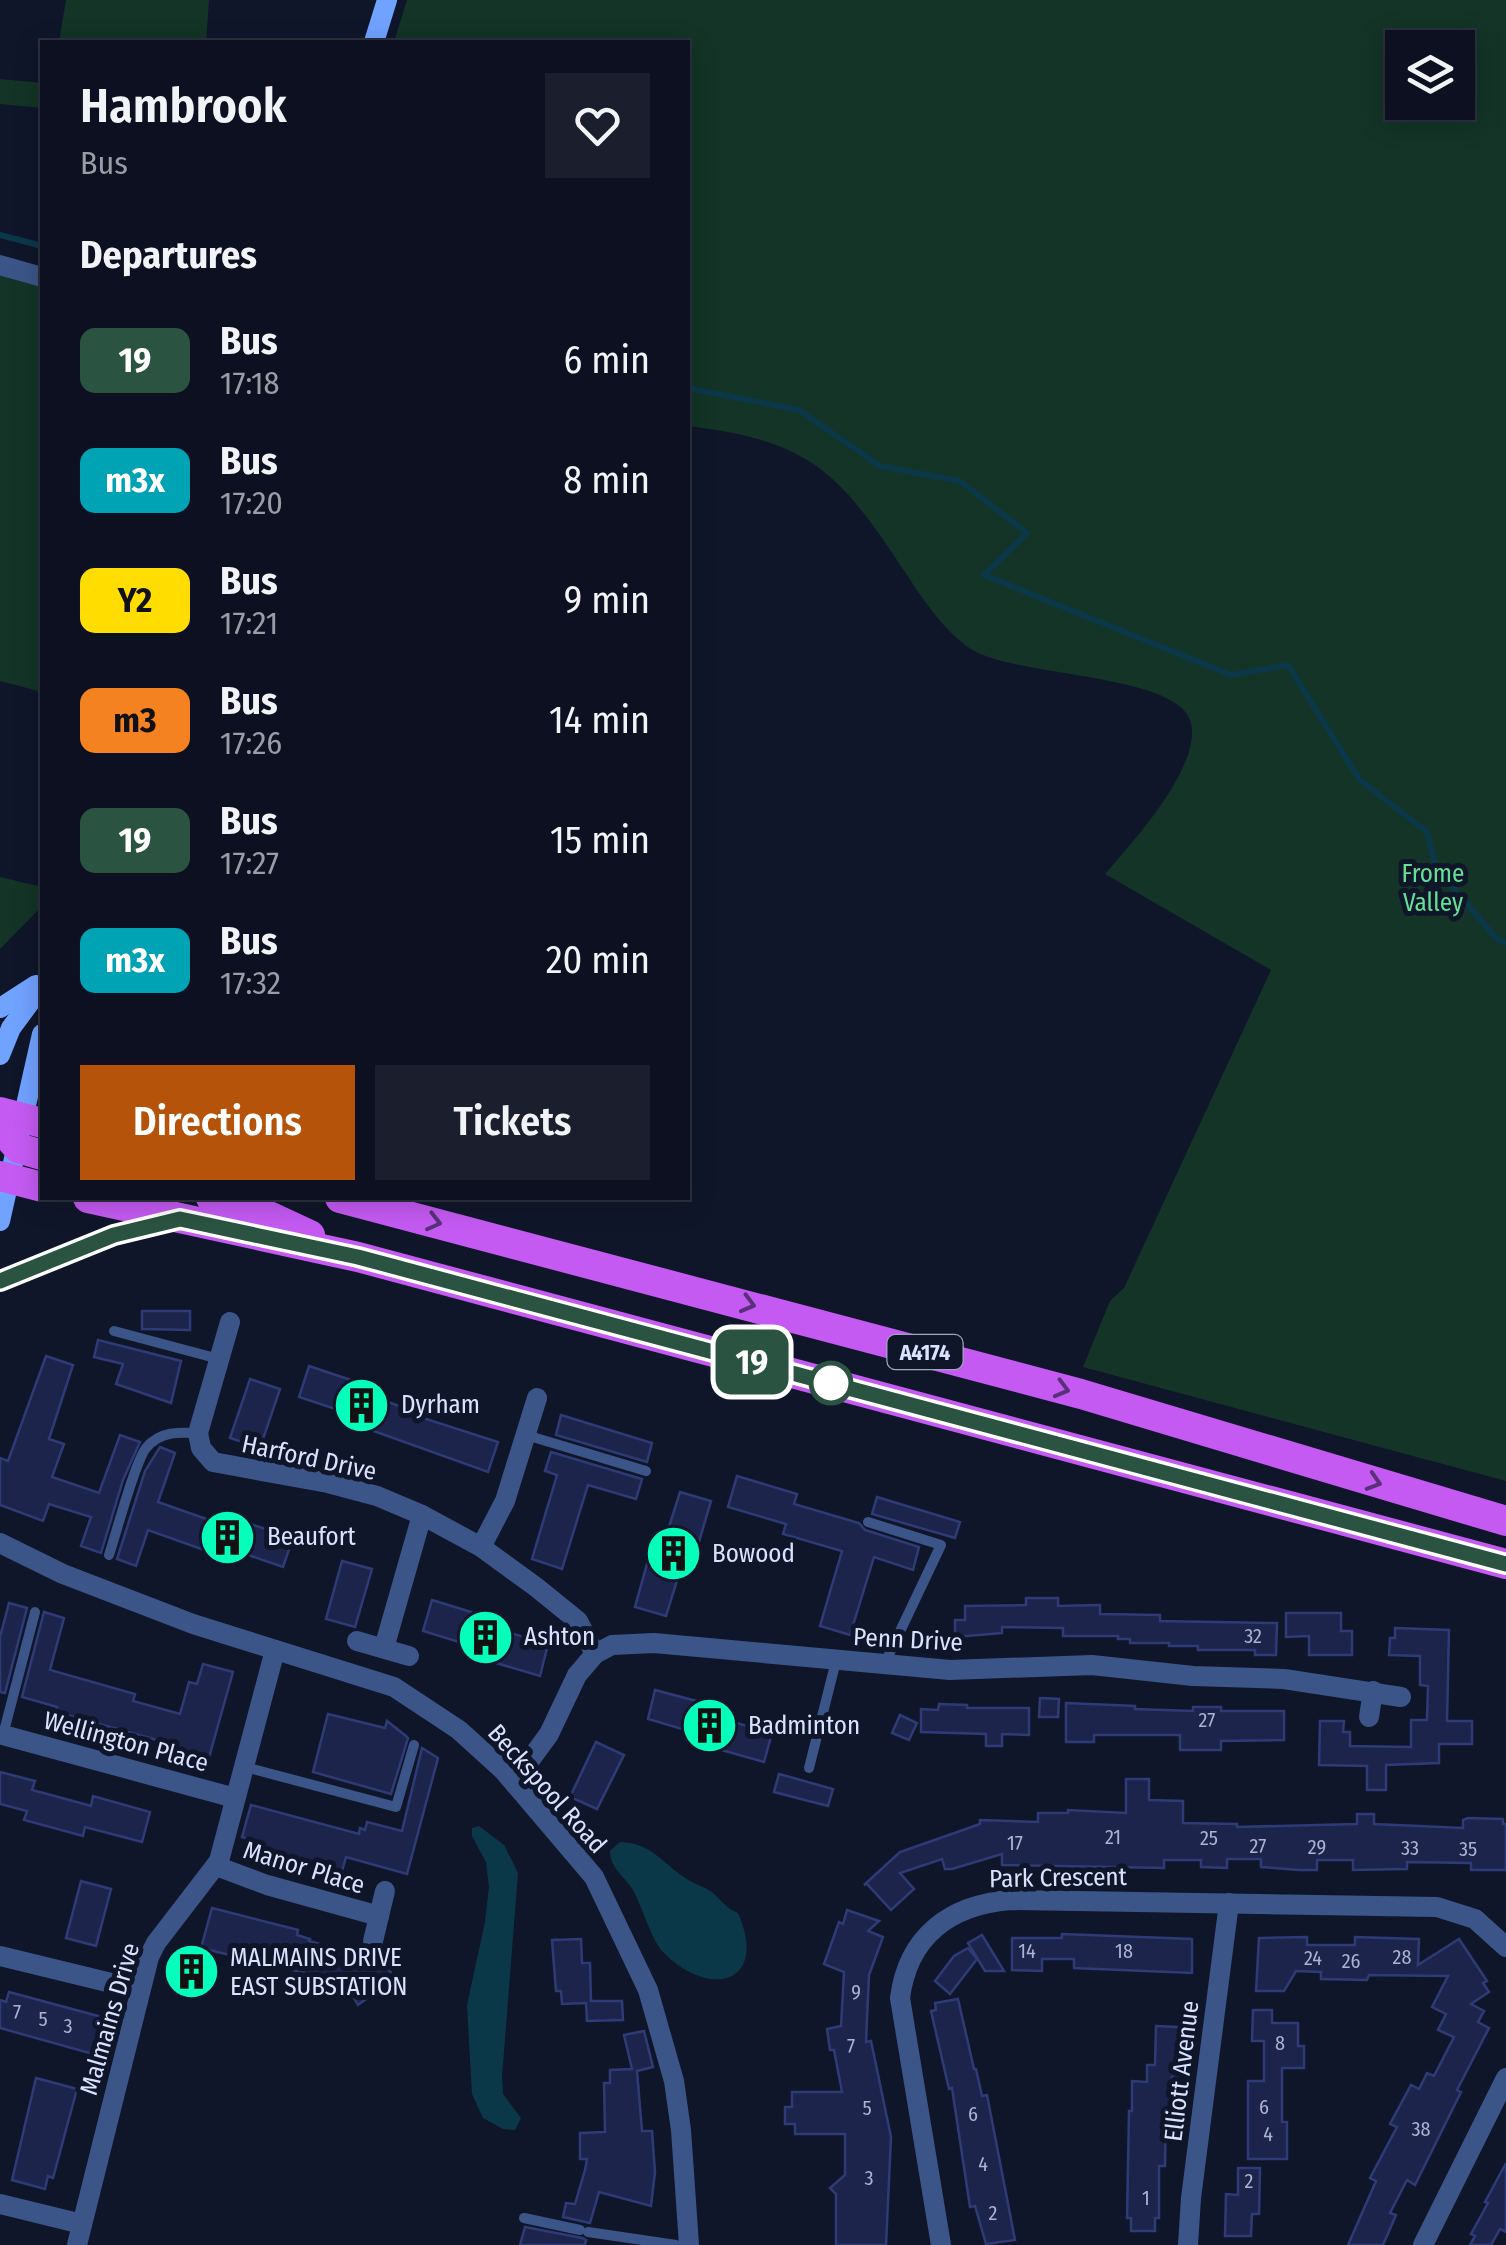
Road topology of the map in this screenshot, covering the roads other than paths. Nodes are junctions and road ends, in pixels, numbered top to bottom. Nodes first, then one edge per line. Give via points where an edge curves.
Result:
1 (387, 0) edge
2 (375, 40) edge
3 (0, 265) edge
4 (40, 276) edge
5 (40, 985) edge
6 (40, 987) edge
7 (0, 1008) edge
8 (40, 1042) edge
9 (0, 1054) edge
10 (15, 1145) edge
11 (40, 1184) edge
12 (97, 1200) edge
13 (220, 1200) edge
14 (348, 1200) edge
15 (180, 1219) junction
16 (0, 1221) edge
17 (358, 1257) junction
18 (0, 1281) edge
19 (230, 1322) dead end
20 (114, 1332) dead end
21 (219, 1360) junction
22 (537, 1398) dead end
23 (198, 1433) junction
24 (526, 1435) junction
25 (646, 1471) dead end
26 (422, 1516) junction
27 (1506, 1521) edge
28 (868, 1522) dead end
29 (0, 1543) edge
30 (481, 1546) junction
31 (108, 1556) dead end
32 (1506, 1564) edge
33 (36, 1612) dead end
34 (357, 1640) dead end
35 (384, 1648) junction
36 (275, 1650) junction
37 (595, 1654) junction
38 (408, 1656) dead end
39 (836, 1661) junction
40 (884, 1663) junction
41 (1372, 1691) junction
42 (1401, 1697) dead end
43 (1368, 1717) dead end
44 (3, 1735) joint
45 (414, 1745) dead end
46 (244, 1767) junction
47 (809, 1768) dead end
48 (514, 1782) junction
49 (235, 1798) junction
50 (216, 1866) junction
51 (385, 1892) dead end
52 (1229, 1903) junction
53 (379, 1916) junction
54 (373, 1941) dead end
55 (1506, 1946) edge
56 (0, 1956) edge
57 (140, 1990) junction
58 (1506, 2078) edge
59 (0, 2204) edge
60 (524, 2218) dead end
61 (79, 2234) edge
62 (676, 2245) edge
63 (689, 2245) edge
64 (941, 2245) edge
65 (1188, 2245) edge
66 (1423, 2245) edge

1 - 2 main road
3 - 4 street
5 - 7 main road
6 - 9 main road
8 - 10 main road
10 - 11 highway
10 - 16 main road
12 - 15 highway, A4174
13 - 17 highway, A4174
14 -> 27 highway, A4174 via 1081,1394
15 - 17 highway, A4174
15 - 18 main road via 114,1235
17 - 32 highway, A4174
19 - 21 street
20 - 21 lane
21 - 23 street
22 - 24 street
23 - 26 street, Harford Drive via 214,1462 328,1483
23 - 31 lane via 176,1431 145,1449
24 - 25 lane
24 - 30 street via 505,1501
26 - 30 street, Harford Drive
26 - 35 street
28 - 40 lane via 941,1545
29 - 36 street, Beckspool Road via 62,1574
30 - 37 street, Harford Drive via 578,1622
33 - 44 lane
34 - 35 street
35 - 38 street
36 - 46 street, Malmains Drive
36 - 48 street, Beckspool Road via 394,1686 460,1730
37 - 39 street, Penn Drive via 612,1645 654,1643
37 - 48 street
39 - 40 street, Penn Drive
39 - 47 lane
40 - 41 street, Penn Drive via 950,1670 1092,1665
41 - 42 street, Penn Drive
41 - 43 street
44 - 49 street, Wellington Place
45 - 46 lane via 396,1807
46 - 49 street, Malmains Drive
48 - 63 street, Beckspool Road via 594,1877 648,1990 674,2081
49 - 50 street, Malmains Drive
50 - 53 street, Manor Place
50 - 57 street, Malmains Drive via 153,1947
51 - 53 street, Manor Place
52 - 55 street, Park Crescent via 1444,1908 1475,1919
52 - 64 street, Park Crescent via 997,1901 962,1909 928,1935 904,1977 900,2008
52 - 65 street, Elliott Avenue
53 - 54 street, Manor Place
56 - 57 street
57 - 61 street, Malmains Drive
58 - 66 street
59 - 61 street
60 - 62 lane

